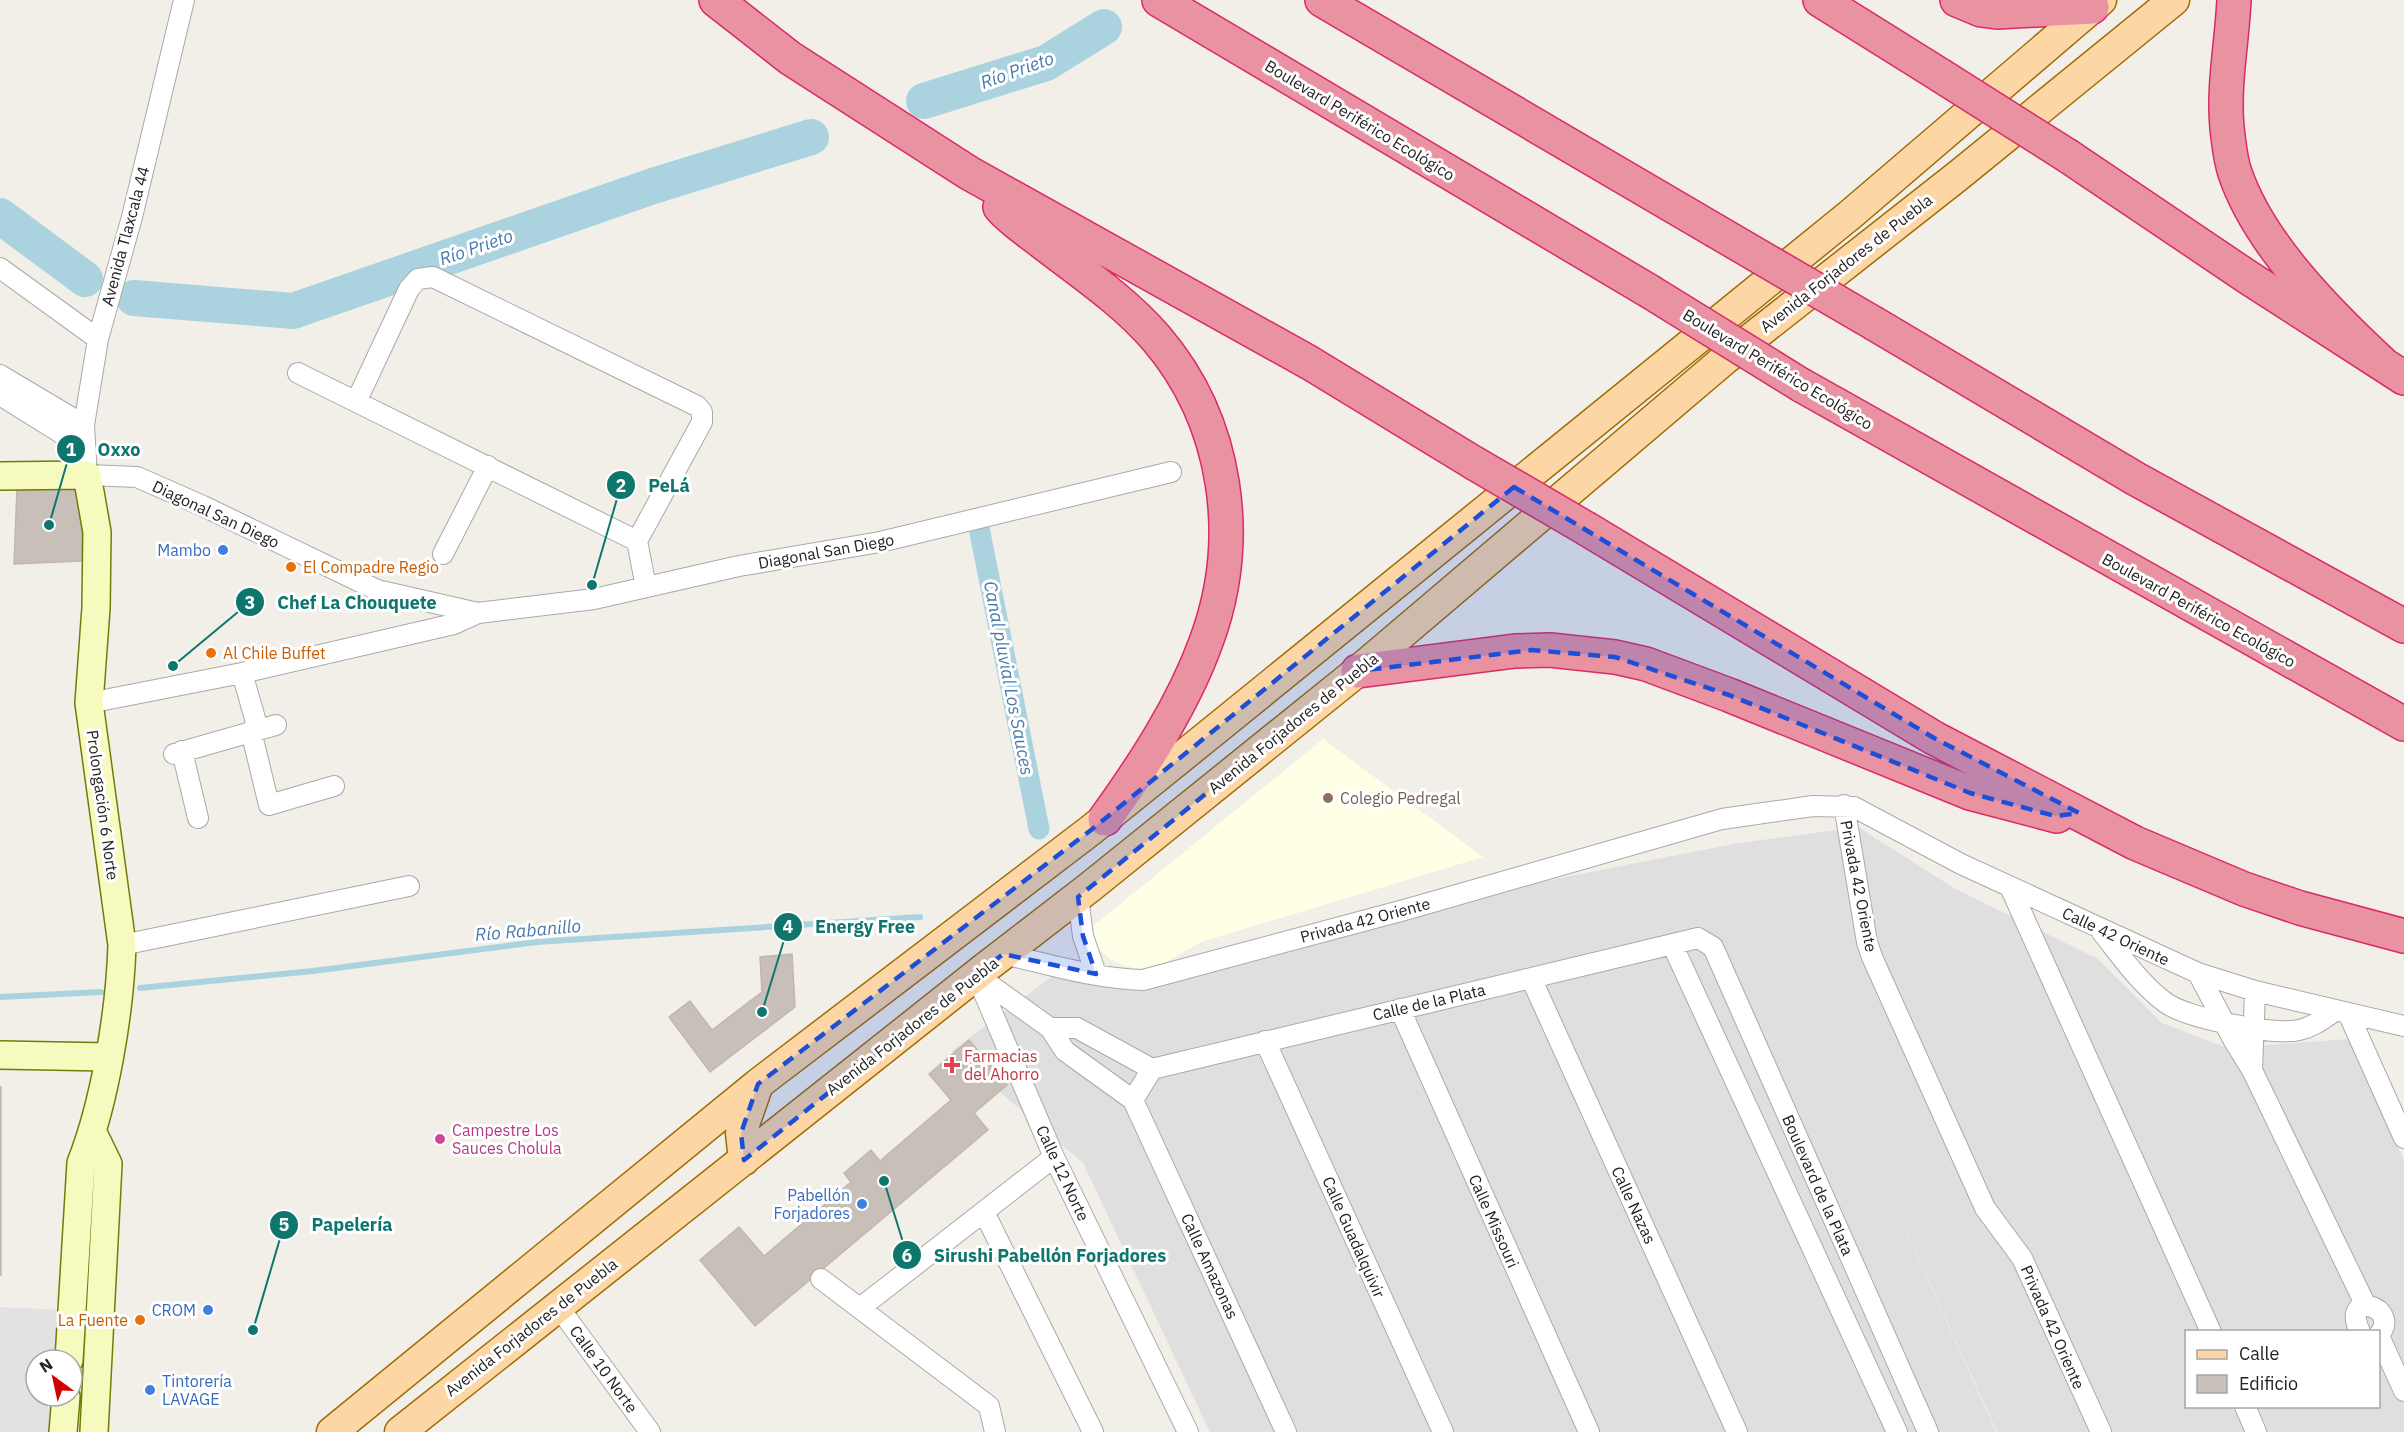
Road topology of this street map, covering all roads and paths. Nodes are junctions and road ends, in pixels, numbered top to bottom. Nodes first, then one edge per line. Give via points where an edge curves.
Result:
1 (184, 0) edge
2 (716, 0) edge
3 (1159, 0) edge
4 (1322, 0) edge
5 (1820, 0) edge
6 (1957, 0) edge
7 (2174, 0) edge
8 (2234, 0) edge
9 (2097, 4) edge
10 (969, 172) junction
11 (0, 268) edge
12 (98, 339) junction
13 (2393, 371) edge
14 (298, 373) dead end
15 (0, 375) edge
16 (0, 395) edge
17 (357, 400) junction
18 (84, 425) junction
19 (85, 448) junction
20 (488, 466) junction
21 (1171, 472) dead end
22 (87, 475) junction
23 (0, 476) edge
24 (637, 541) junction
25 (442, 554) dead end
26 (646, 587) junction
27 (478, 613) junction
28 (2404, 626) edge
29 (1358, 671) junction
30 (242, 673) junction
31 (89, 703) junction
32 (2404, 724) edge
33 (262, 728) junction
34 (334, 786) dead end
35 (1844, 806) junction
36 (2079, 813) junction
37 (198, 818) dead end
38 (1105, 819) junction
39 (410, 886) dead end
40 (2010, 887) junction
41 (1078, 897) junction
42 (2097, 927) junction
43 (2404, 936) edge
44 (1706, 941) joint
45 (1672, 944) junction
46 (122, 945) junction
47 (1003, 954) junction
48 (2198, 973) junction
49 (1096, 974) junction
50 (976, 975) junction
51 (1530, 978) junction
52 (2255, 991) junction
53 (1400, 1009) junction
54 (2341, 1012) junction
55 (2224, 1022) junction
56 (2404, 1026) edge
57 (2254, 1027) junction
58 (1050, 1028) junction
59 (1265, 1041) junction
60 (0, 1055) edge
61 (108, 1058) junction
62 (1152, 1069) junction
63 (2252, 1070) junction
64 (758, 1084) junction
65 (1133, 1100) junction
66 (93, 1133) junction
67 (2404, 1138) edge
68 (1054, 1157) junction
69 (744, 1160) junction
70 (984, 1212) junction
71 (821, 1279) dead end
72 (557, 1305) junction
73 (2366, 1306) junction
74 (860, 1308) junction
75 (2210, 1330) edge
76 (2367, 1330) edge
77 (2380, 1332) edge
78 (2380, 1347) edge
79 (70, 1348) edge
80 (2404, 1391) edge
81 (65, 1408) edge
82 (2245, 1408) edge
83 (63, 1432) edge
84 (94, 1432) edge
85 (332, 1432) edge
86 (400, 1432) edge
87 (650, 1432) edge
88 (995, 1432) edge
89 (1093, 1432) edge
90 (1188, 1432) edge
91 (1286, 1432) edge
92 (1443, 1432) edge
93 (1589, 1432) edge
94 (1737, 1432) edge
95 (1897, 1432) edge
96 (1928, 1432) edge
97 (2101, 1432) edge
98 (2256, 1432) edge

1 - 12 street, Avenida Tlaxcala 44
2 - 10 highway via 790,58
3 - 32 highway, Boulevard Periférico Ecológico, bridge via 1801,385
4 - 28 highway, bridge via 2136,479
5 - 13 highway, bridge via 2068,156
6 - 9 highway via 1997,12
7 - 29 main road, Avenida Forjadores de Puebla via 1725,359
8 - 13 highway via 2226,111 2232,162 2242,191 2295,272 2332,315
9 - 38 main road, Avenida Forjadores de Puebla via 1851,214
10 - 36 highway, bridge via 1310,363 1934,738
10 - 38 highway via 1004,212 1111,295 1156,338 1197,403 1219,461 1226,516 1225,551 1219,600 1208,639 1149,754
11 - 12 street
12 - 18 street, Avenida Tlaxcala 44
14 - 17 street
15 - 18 street
16 - 19 street
17 - 20 street
17 - 24 street via 409,289 418,279 433,277 696,406 702,412 702,422
18 - 19 street, Avenida Tlaxcala 44
19 - 22 street, Avenida Tlaxcala 44
20 - 24 street
20 - 25 street
21 - 26 street, Diagonal San Diego via 880,542 739,566
22 - 23 main road
22 - 27 street, Diagonal San Diego via 137,477 377,590
22 - 31 main road, Prolongación 6 Norte via 97,532
24 - 26 street
26 - 27 street, Diagonal San Diego via 594,599
27 - 30 street, Diagonal San Diego via 454,624
29 - 36 highway via 1515,651 1550,650 1615,657 1646,664 1970,793 2055,816
29 - 41 main road, Avenida Forjadores de Puebla
30 - 31 street, Diagonal San Diego
30 - 33 street
31 - 46 main road, Prolongación 6 Norte
33 - 34 street via 269,805
33 - 37 street via 178,753
35 - 40 street, Calle 42 Oriente via 1854,807
35 - 49 street, Privada 42 Oriente via 1813,806 1722,819 1143,980
35 - 97 street, Privada 42 Oriente via 1872,957 1984,1208 2022,1258
36 - 43 highway via 2135,843 2244,889
38 - 64 main road, Avenida Forjadores de Puebla
39 - 46 street
40 - 42 street, Calle 42 Oriente
40 - 75 street
41 - 47 main road, Avenida Forjadores de Puebla
41 - 49 street via 1083,936
42 - 48 street, Calle 42 Oriente
42 - 55 street via 2145,984 2167,1003 2187,1014
44 - 45 street, Calle de la Plata via 1698,938
44 - 96 street, Boulevard de la Plata via 1713,947
45 - 51 street, Calle de la Plata
45 - 95 street, Boulevard de la Plata
46 - 61 main road, Prolongación 6 Norte
47 - 49 street, Privada 42 Oriente
47 - 50 main road, Avenida Forjadores de Puebla
48 - 52 street, Calle 42 Oriente
48 - 55 street
50 - 58 street
50 - 68 street, Calle 12 Norte
50 - 69 main road, Avenida Forjadores de Puebla
51 - 53 street, Calle de la Plata
51 - 94 street, Calle Nazas
52 - 54 street, Calle 42 Oriente
52 - 57 street
53 - 59 street, Calle de la Plata
53 - 93 street, Calle Missouri
54 - 56 street, Calle 42 Oriente
54 - 57 street via 2297,1031
54 - 67 street
55 - 57 street
55 - 63 street
57 - 63 street
58 - 62 street via 1077,1028
58 - 65 street via 1065,1051
59 - 62 street, Calle de la Plata
59 - 92 street, Calle Guadalquivir
60 - 61 main road
61 - 66 main road, Prolongación 6 Norte
62 - 65 street
63 - 73 street
64 - 69 main road via 741,1133
64 - 85 main road, Avenida Forjadores de Puebla
65 - 91 street, Calle Amazonas
66 - 79 main road, Prolongación 6 Norte via 81,1163
66 - 84 main road via 108,1164
68 - 70 street
68 - 90 street, Calle 12 Norte
69 - 72 main road, Avenida Forjadores de Puebla
70 - 74 street
70 - 89 street
71 - 74 street
72 - 86 main road, Avenida Forjadores de Puebla
72 - 87 street, Calle 10 Norte
73 - 76 street via 2358,1313 2356,1323
73 - 77 street via 2376,1305 2385,1310 2389,1319 2387,1329
74 - 88 street via 989,1406
78 - 80 street
81 - 83 main road
82 - 98 street

